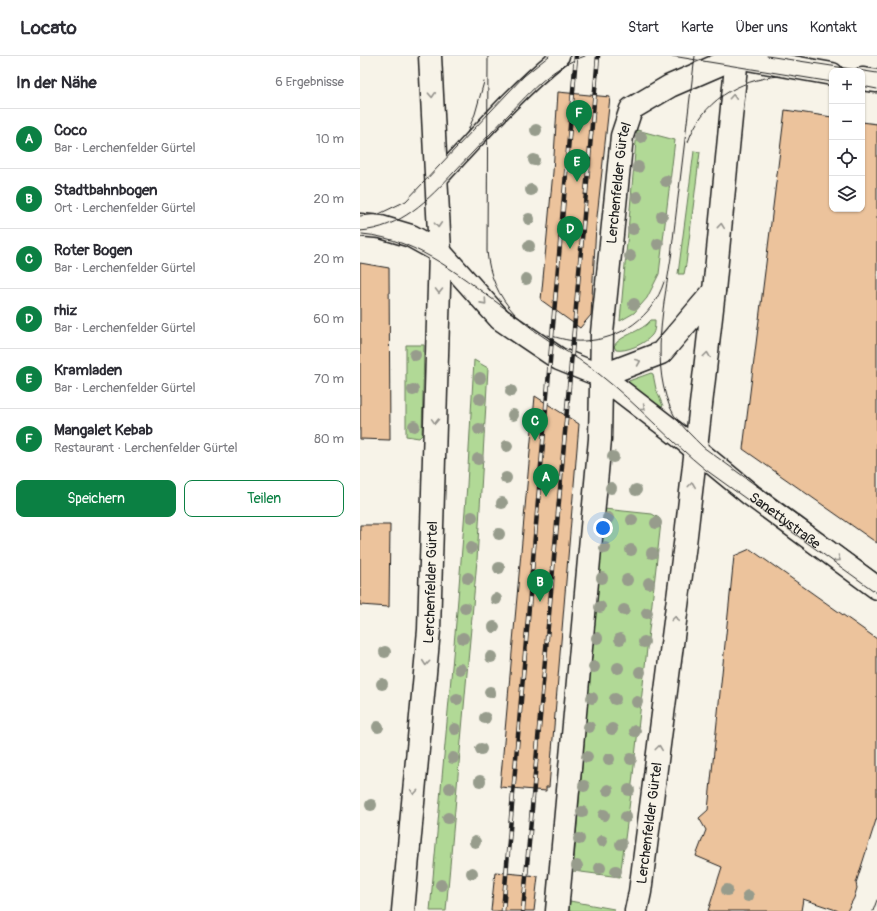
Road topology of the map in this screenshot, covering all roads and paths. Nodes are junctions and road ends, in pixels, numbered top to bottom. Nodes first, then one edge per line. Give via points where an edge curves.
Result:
1 (430, 56) edge
2 (560, 56) edge
3 (734, 56) edge
4 (829, 73) edge
5 (865, 79) edge
6 (877, 81) edge
7 (436, 181) junction
8 (360, 225) edge
9 (440, 252) junction
10 (714, 291) junction
11 (601, 376) junction
12 (696, 450) junction
13 (877, 588) edge
14 (403, 911) edge
15 (557, 911) edge
16 (636, 911) edge

1 -> 7 street, Lerchenfelder Gürtel
2 - 7 lane via 503,107
3 - 4 street
10 -> 3 street, Lerchenfelder Gürtel
3 - 11 street, Lerchenfelder Gürtel via 670,86 631,108 622,136 602,333
5 - 6 street
7 -> 9 street, Lerchenfelder Gürtel
8 - 9 street via 381,227 411,236
9 -> 11 street via 500,319 559,359
9 -> 14 street, Lerchenfelder Gürtel via 429,630
11 -> 10 street via 661,353
12 -> 10 street, Lerchenfelder Gürtel
11 -> 12 street
11 - 15 street, Lerchenfelder Gürtel via 600,439
12 -> 13 street, Sanettystraße via 751,495
16 -> 12 street, Lerchenfelder Gürtel

